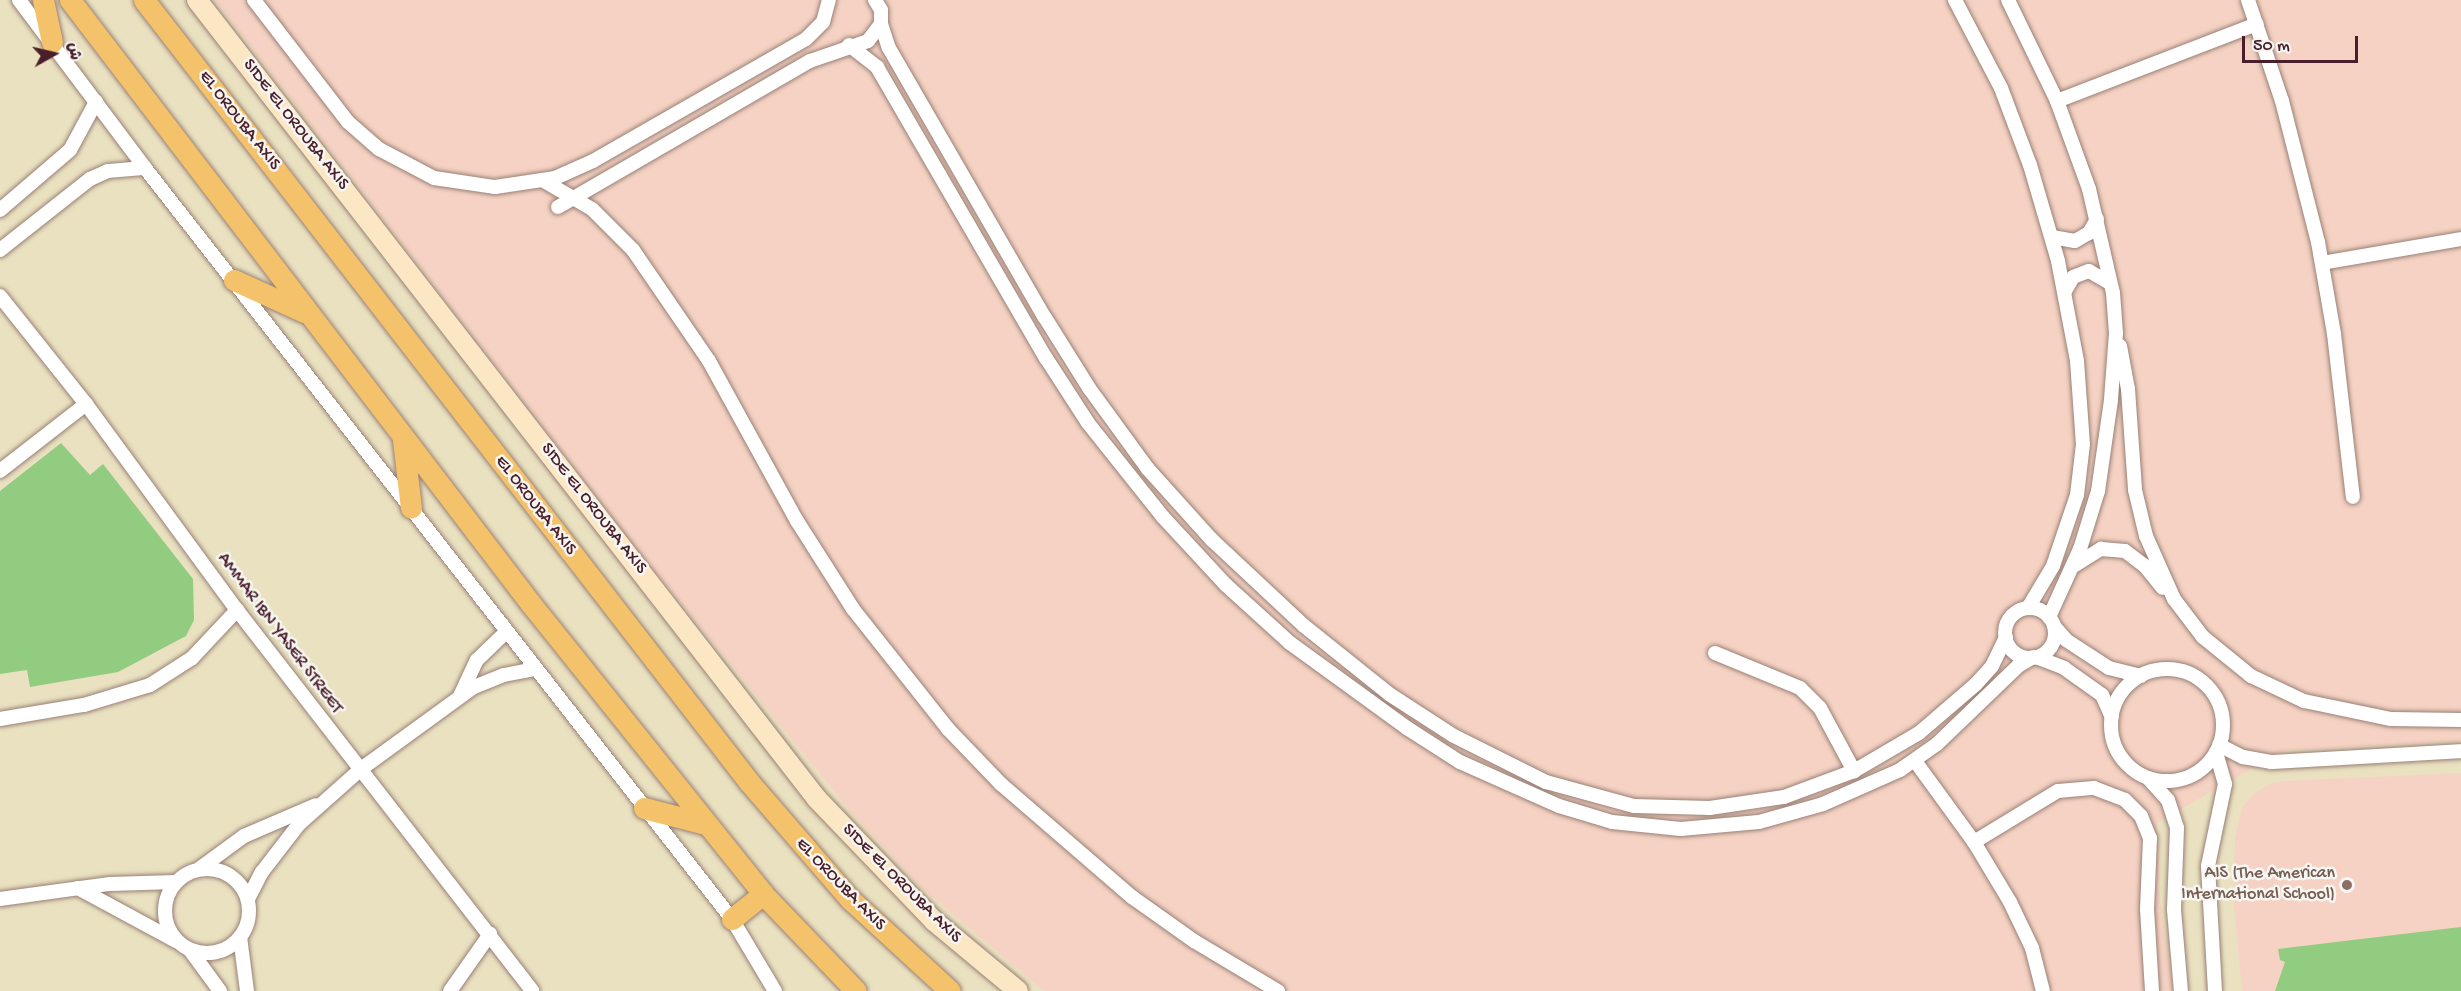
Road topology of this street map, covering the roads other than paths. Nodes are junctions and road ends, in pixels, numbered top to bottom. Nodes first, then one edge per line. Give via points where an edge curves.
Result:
1 (19, 0) edge
2 (44, 0) edge
3 (70, 0) edge
4 (144, 0) edge
5 (197, 0) edge
6 (254, 0) edge
7 (829, 0) edge
8 (875, 0) edge
9 (1955, 0) edge
10 (2008, 0) edge
11 (2248, 0) edge
12 (881, 24) junction
13 (2257, 24) junction
14 (52, 42) junction
15 (849, 45) junction
16 (2057, 101) junction
17 (96, 102) junction
18 (145, 168) junction
19 (544, 181) junction
20 (577, 197) junction
21 (558, 207) dead end
22 (0, 210) edge
23 (2097, 219) junction
24 (2052, 237) junction
25 (2461, 239) edge
26 (0, 250) edge
27 (2322, 263) junction
28 (234, 280) junction
29 (2110, 283) junction
30 (2065, 291) junction
31 (0, 296) edge
32 (306, 313) junction
33 (2116, 333) junction
34 (86, 404) junction
35 (403, 439) junction
36 (0, 471) edge
37 (2353, 497) dead end
38 (411, 508) junction
39 (2071, 569) junction
40 (2174, 599) junction
41 (2028, 608) junction
42 (237, 610) junction
43 (2051, 621) junction
44 (1303, 625) junction
45 (506, 632) junction
46 (2006, 637) junction
47 (1290, 642) junction
48 (1714, 653) dead end
49 (2035, 657) junction
50 (536, 669) junction
51 (2141, 676) junction
52 (460, 696) junction
53 (2112, 717) junction
54 (0, 719) edge
55 (2461, 720) edge
56 (2217, 748) junction
57 (2461, 752) edge
58 (1915, 761) junction
59 (361, 769) junction
60 (1854, 771) junction
61 (2148, 778) junction
62 (1830, 781) junction
63 (1837, 799) junction
64 (321, 803) junction
65 (644, 808) junction
66 (706, 825) junction
67 (1974, 842) junction
68 (199, 869) junction
69 (176, 882) junction
70 (78, 888) junction
71 (763, 894) junction
72 (0, 899) edge
73 (248, 899) junction
74 (732, 919) junction
75 (490, 934) junction
76 (240, 937) junction
77 (177, 941) junction
78 (190, 950) junction
79 (220, 991) edge
80 (248, 991) edge
81 (450, 991) edge
82 (533, 991) edge
83 (776, 991) edge
84 (856, 991) edge
85 (950, 991) edge
86 (1018, 991) edge
87 (1278, 991) edge
88 (2043, 991) edge
89 (2152, 991) edge
90 (2181, 991) edge
91 (2215, 991) edge

1 - 14 street
2 - 14 main road
3 - 32 main road
4 - 85 main road, EL OROUBA AXIS via 748,782 851,900
5 - 86 street, SIDE EL OROUBA AXIS via 817,799 934,921
6 - 19 street via 348,122 396,161 453,183 495,187
7 - 19 street via 823,22 806,39 593,161
8 - 12 street
9 - 24 street via 2005,98
10 - 16 street
11 - 13 street
12 - 15 street via 868,40
12 - 44 street via 889,48 1044,316 1119,432 1212,540
13 - 16 street
13 - 27 street via 2293,142
14 - 17 street
15 - 20 street via 810,61
15 - 47 street via 877,67 1046,358 1105,445 1194,551
16 - 23 street
17 - 18 street
17 - 22 street via 70,150
18 - 26 street via 117,169 90,179
18 - 28 street
19 - 20 street
20 - 21 street
20 - 87 street via 633,250 672,304 847,600 948,729 1001,784 1132,897
23 - 24 street via 2089,233 2075,241
23 - 29 street
24 - 30 street
25 - 27 street
27 - 37 street via 2338,358
28 - 32 main road
28 - 38 street
29 - 30 street via 2097,273 2081,273
29 - 33 street
30 - 41 street via 2082,418 2080,469 2062,543
31 - 34 street, AMMAR IBN YASER STREET
32 - 35 main road
33 - 39 street via 2098,491
33 - 40 street via 2126,374 2139,513
34 - 36 street
34 - 42 street, AMMAR IBN YASER STREET
35 - 38 main road
35 - 66 main road
38 - 45 street
39 - 40 street via 2101,549 2126,551
39 - 43 street
40 - 55 street via 2221,653 2250,676 2284,693 2374,717
41 - 43 street
41 - 46 street via 2010,618
42 - 54 street via 192,658 150,685 84,705
42 - 59 street, AMMAR IBN YASER STREET
43 - 49 street via 2052,645
43 - 51 street via 2066,640 2109,668
44 - 47 street
44 - 62 street via 1420,716 1515,768 1578,792 1634,806 1710,808 1784,797
45 - 50 street
45 - 52 street via 477,660
46 - 49 street via 2016,653
46 - 60 street via 1992,666 1958,702 1906,742
47 - 63 street via 1436,748 1528,794 1591,817 1655,827 1707,828 1781,817
48 - 60 street via 1800,688 1820,708
49 - 53 street via 2064,668 2102,695
49 - 58 street via 2018,666 1970,715
50 - 52 street via 496,677
50 - 65 street
51 - 53 street via 2119,697
51 - 56 street via 2170,669 2185,673 2209,689 2222,716
52 - 59 street
53 - 61 street via 2113,738 2122,759
56 - 57 street via 2271,762
56 - 61 street via 2202,769 2182,779
56 - 91 street via 2224,784 2208,866
58 - 63 street
58 - 67 street
59 - 64 street
59 - 75 street, AMMAR IBN YASER STREET
60 - 62 street
61 - 90 street via 2168,800 2177,828 2174,910
62 - 63 street
64 - 68 street via 261,827
64 - 73 street via 279,847
65 - 66 main road
65 - 74 street
66 - 71 main road
67 - 88 street via 2021,925 2035,957
67 - 89 street via 2058,791 2094,788 2125,800 2141,816 2150,838 2147,909
68 - 69 street
68 - 73 street via 229,875
69 - 70 street
69 - 77 street via 164,912
70 - 72 street
70 - 77 street
71 - 74 main road
71 - 84 main road
73 - 76 street via 247,926
74 - 83 street
75 - 81 street
75 - 82 street, AMMAR IBN YASER STREET
76 - 78 street via 223,951
76 - 80 street
77 - 78 street
78 - 79 street

